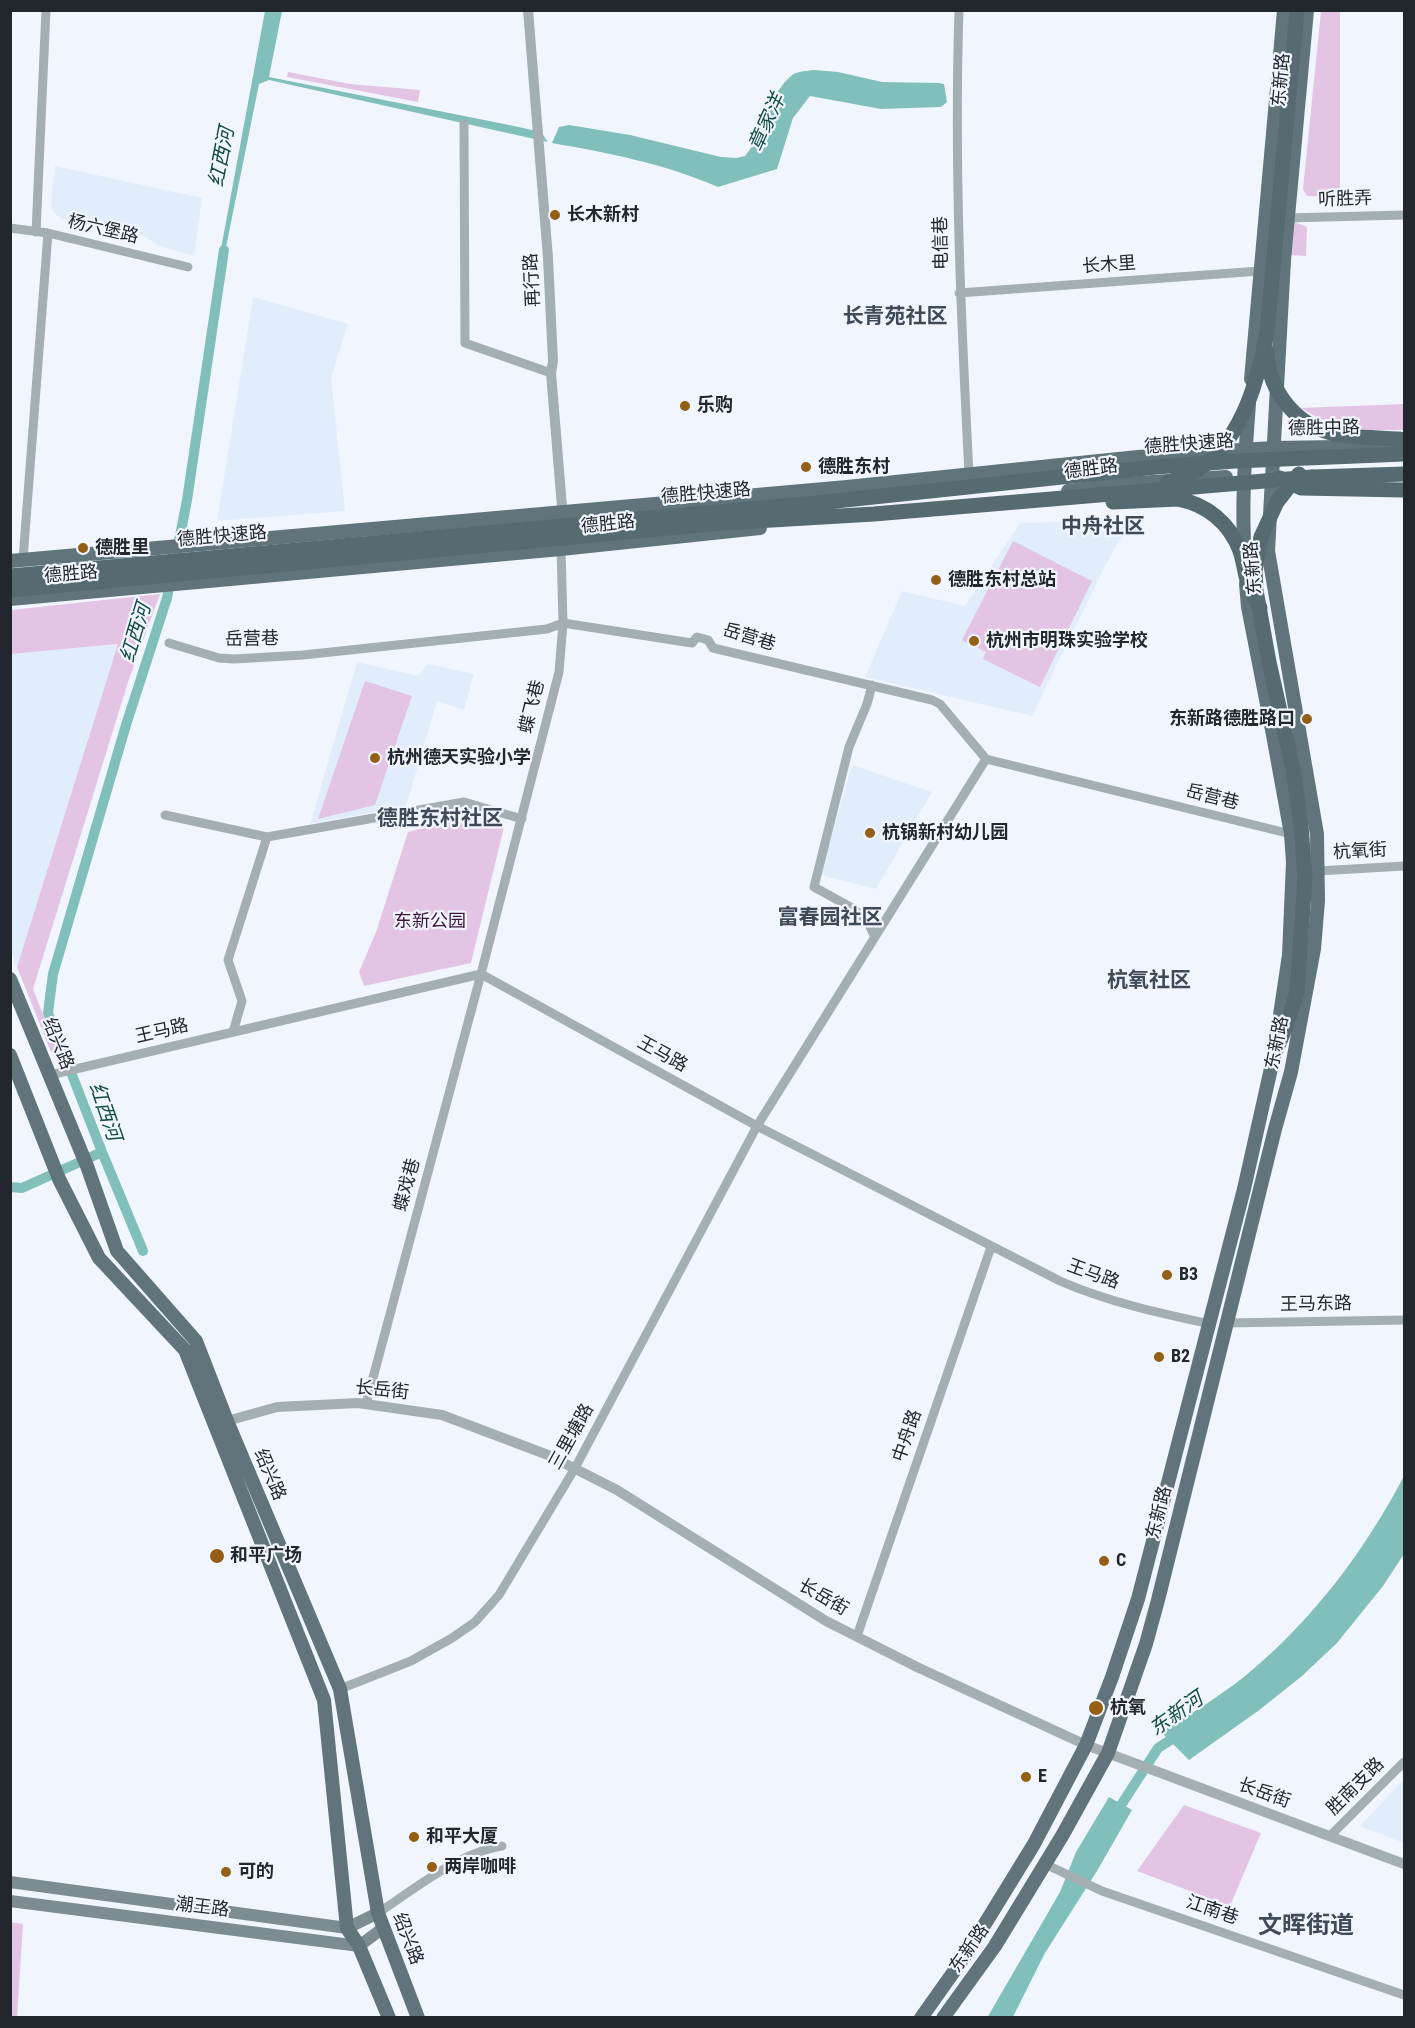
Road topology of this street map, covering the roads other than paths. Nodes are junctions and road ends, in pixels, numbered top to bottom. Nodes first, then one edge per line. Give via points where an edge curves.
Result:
1 (46, 10) edge
2 (528, 10) edge
3 (959, 10) edge
4 (1307, 10) edge
5 (1284, 11) edge
6 (464, 124) dead end
7 (1404, 214) edge
8 (1287, 218) junction
9 (10, 228) edge
10 (36, 232) junction
11 (48, 233) junction
12 (188, 267) dead end
13 (1260, 271) junction
14 (959, 293) junction
15 (1266, 332) junction
16 (551, 373) junction
17 (1403, 441) edge
18 (1272, 447) junction
19 (1244, 450) junction
20 (1404, 454) edge
21 (1404, 472) edge
22 (969, 474) junction
23 (1272, 474) junction
24 (1245, 476) junction
25 (1404, 490) edge
26 (1123, 501) junction
27 (563, 512) junction
28 (874, 514) junction
29 (561, 549) junction
30 (17, 560) edge
31 (10, 576) edge
32 (10, 590) edge
33 (10, 599) edge
34 (1260, 608) junction
35 (563, 622) junction
36 (169, 643) dead end
37 (872, 685) junction
38 (986, 759) junction
39 (165, 815) dead end
40 (522, 819) junction
41 (1291, 834) junction
42 (267, 837) junction
43 (1404, 866) edge
44 (1318, 871) junction
45 (875, 937) junction
46 (481, 974) junction
47 (10, 979) edge
48 (233, 1032) junction
49 (10, 1055) edge
50 (1274, 1055) junction
51 (57, 1073) junction
52 (757, 1126) junction
53 (991, 1246) junction
54 (1404, 1320) edge
55 (1227, 1323) junction
56 (1210, 1324) junction
57 (366, 1404) junction
58 (226, 1421) junction
59 (575, 1468) junction
60 (856, 1636) junction
61 (340, 1689) junction
62 (1086, 1745) junction
63 (1108, 1753) junction
64 (1404, 1762) edge
65 (1330, 1836) junction
66 (501, 1846) dead end
67 (1045, 1864) junction
68 (1404, 1864) edge
69 (10, 1882) edge
70 (10, 1901) edge
71 (378, 1913) junction
72 (347, 1928) junction
73 (383, 1928) junction
74 (359, 1946) junction
75 (1404, 1995) edge
76 (389, 2018) edge
77 (418, 2018) edge
78 (921, 2018) edge
79 (943, 2018) edge

1 - 10 street
2 - 16 street, 再行路 via 548,258
3 - 14 street, 电信巷
4 - 8 main road, 东新路
5 - 13 main road, 东新路
5 - 15 highway, bridge
6 - 16 street via 465,343
7 - 8 street, 听胜弄
8 - 18 main road, 东新路
9 - 10 street, 杨六堡路
10 - 11 street, 杨六堡路
11 - 12 street, 杨六堡路
11 - 30 street
13 - 14 street, 长木里
13 - 19 main road, 东新路
14 - 22 street, 电信巷
15 - 17 highway, bridge via 1273,382 1299,416 1334,434
15 - 26 highway, bridge via 1255,384 1242,416 1225,442 1204,465
16 - 27 street, 再行路
17 - 18 main road, 德胜中路
17 - 34 highway, bridge via 1343,452 1315,462 1287,487 1267,521 1257,556
18 - 19 main road, 德胜中路
18 - 23 main road, 东新路
19 - 22 main road, 德胜路
19 - 24 main road, 东新路
20 - 31 highway, 德胜快速路, bridge via 1156,467 817,503
21 - 23 main road
21 - 28 highway, 德胜快速路, bridge
22 - 27 main road, 德胜路
23 - 24 main road
23 - 25 highway via 1301,488
23 - 44 main road, 东新路 via 1268,551 1317,834
24 - 29 main road, 德胜路 via 1125,484 853,519
24 - 41 main road, 东新路 via 1242,525 1248,607
26 - 28 highway, bridge via 969,516 907,519
26 - 34 highway, bridge via 1178,499 1216,516 1236,540 1249,587
27 - 29 street, 再行路
27 - 30 main road, 德胜路
28 - 32 highway, 德胜快速路, bridge via 721,522
29 - 33 main road, 德胜路
29 - 35 street, 蝶飞巷
34 - 50 highway via 1297,797 1305,879 1297,992
35 - 36 street, 岳营巷 via 547,629 291,656 219,658
35 - 37 street, 岳营巷 via 692,643 697,637 708,640 713,648
35 - 40 street, 蝶飞巷 via 559,672
37 - 38 street, 岳营巷 via 940,704
37 - 45 street via 849,747 814,887 854,909 867,921
38 - 41 street, 岳营巷
38 - 45 street, 三里塘路
39 - 42 street
40 - 42 street via 464,802
40 - 46 street, 蝶飞巷
41 - 50 main road, 东新路 via 1289,955
42 - 48 street via 228,960 242,1000
43 - 44 street, 杭氧街
44 - 55 main road, 东新路 via 1314,949 1291,1072
45 - 52 street, 三里塘路
46 - 48 street, 王马路
46 - 52 street, 王马路
46 - 57 street, 蝶戏巷
47 - 51 main road, 绍兴路
48 - 51 street, 王马路
49 - 72 main road, 绍兴路 via 57,1173 99,1257 185,1350 324,1700
50 - 56 main road, 东新路
51 - 58 main road, 绍兴路 via 117,1251 196,1341
52 - 53 street, 王马路
52 - 59 street, 三里塘路
53 - 56 street, 王马路 via 1079,1290 1136,1308
53 - 60 street, 中舟路
54 - 55 street, 王马东路
55 - 63 main road, 东新路 via 1146,1644
56 - 62 main road, 东新路 via 1138,1599
57 - 58 street, 长岳街 via 277,1407
57 - 59 street, 长岳街 via 442,1415
58 - 61 main road, 绍兴路
59 - 60 street, 长岳街
59 - 61 street, 三里塘路 via 499,1595 476,1622 411,1660
60 - 62 street, 长岳街
61 - 71 main road, 绍兴路
62 - 63 street, 长岳街
62 - 78 main road, 东新路 via 1028,1854 967,1953
63 - 65 street, 长岳街
63 - 67 main road, 东新路
64 - 65 street, 胜南支路
65 - 68 street, 长岳街
66 - 71 street via 469,1855
67 - 75 street, 江南巷 via 1102,1891
67 - 79 main road, 东新路 via 995,1946
69 - 72 main road, 潮王路
70 - 74 main road, 潮王路
71 - 72 main road
71 - 73 main road, 绍兴路
72 - 74 main road, 绍兴路
73 - 74 main road
73 - 77 main road, 绍兴路
74 - 76 main road, 绍兴路

